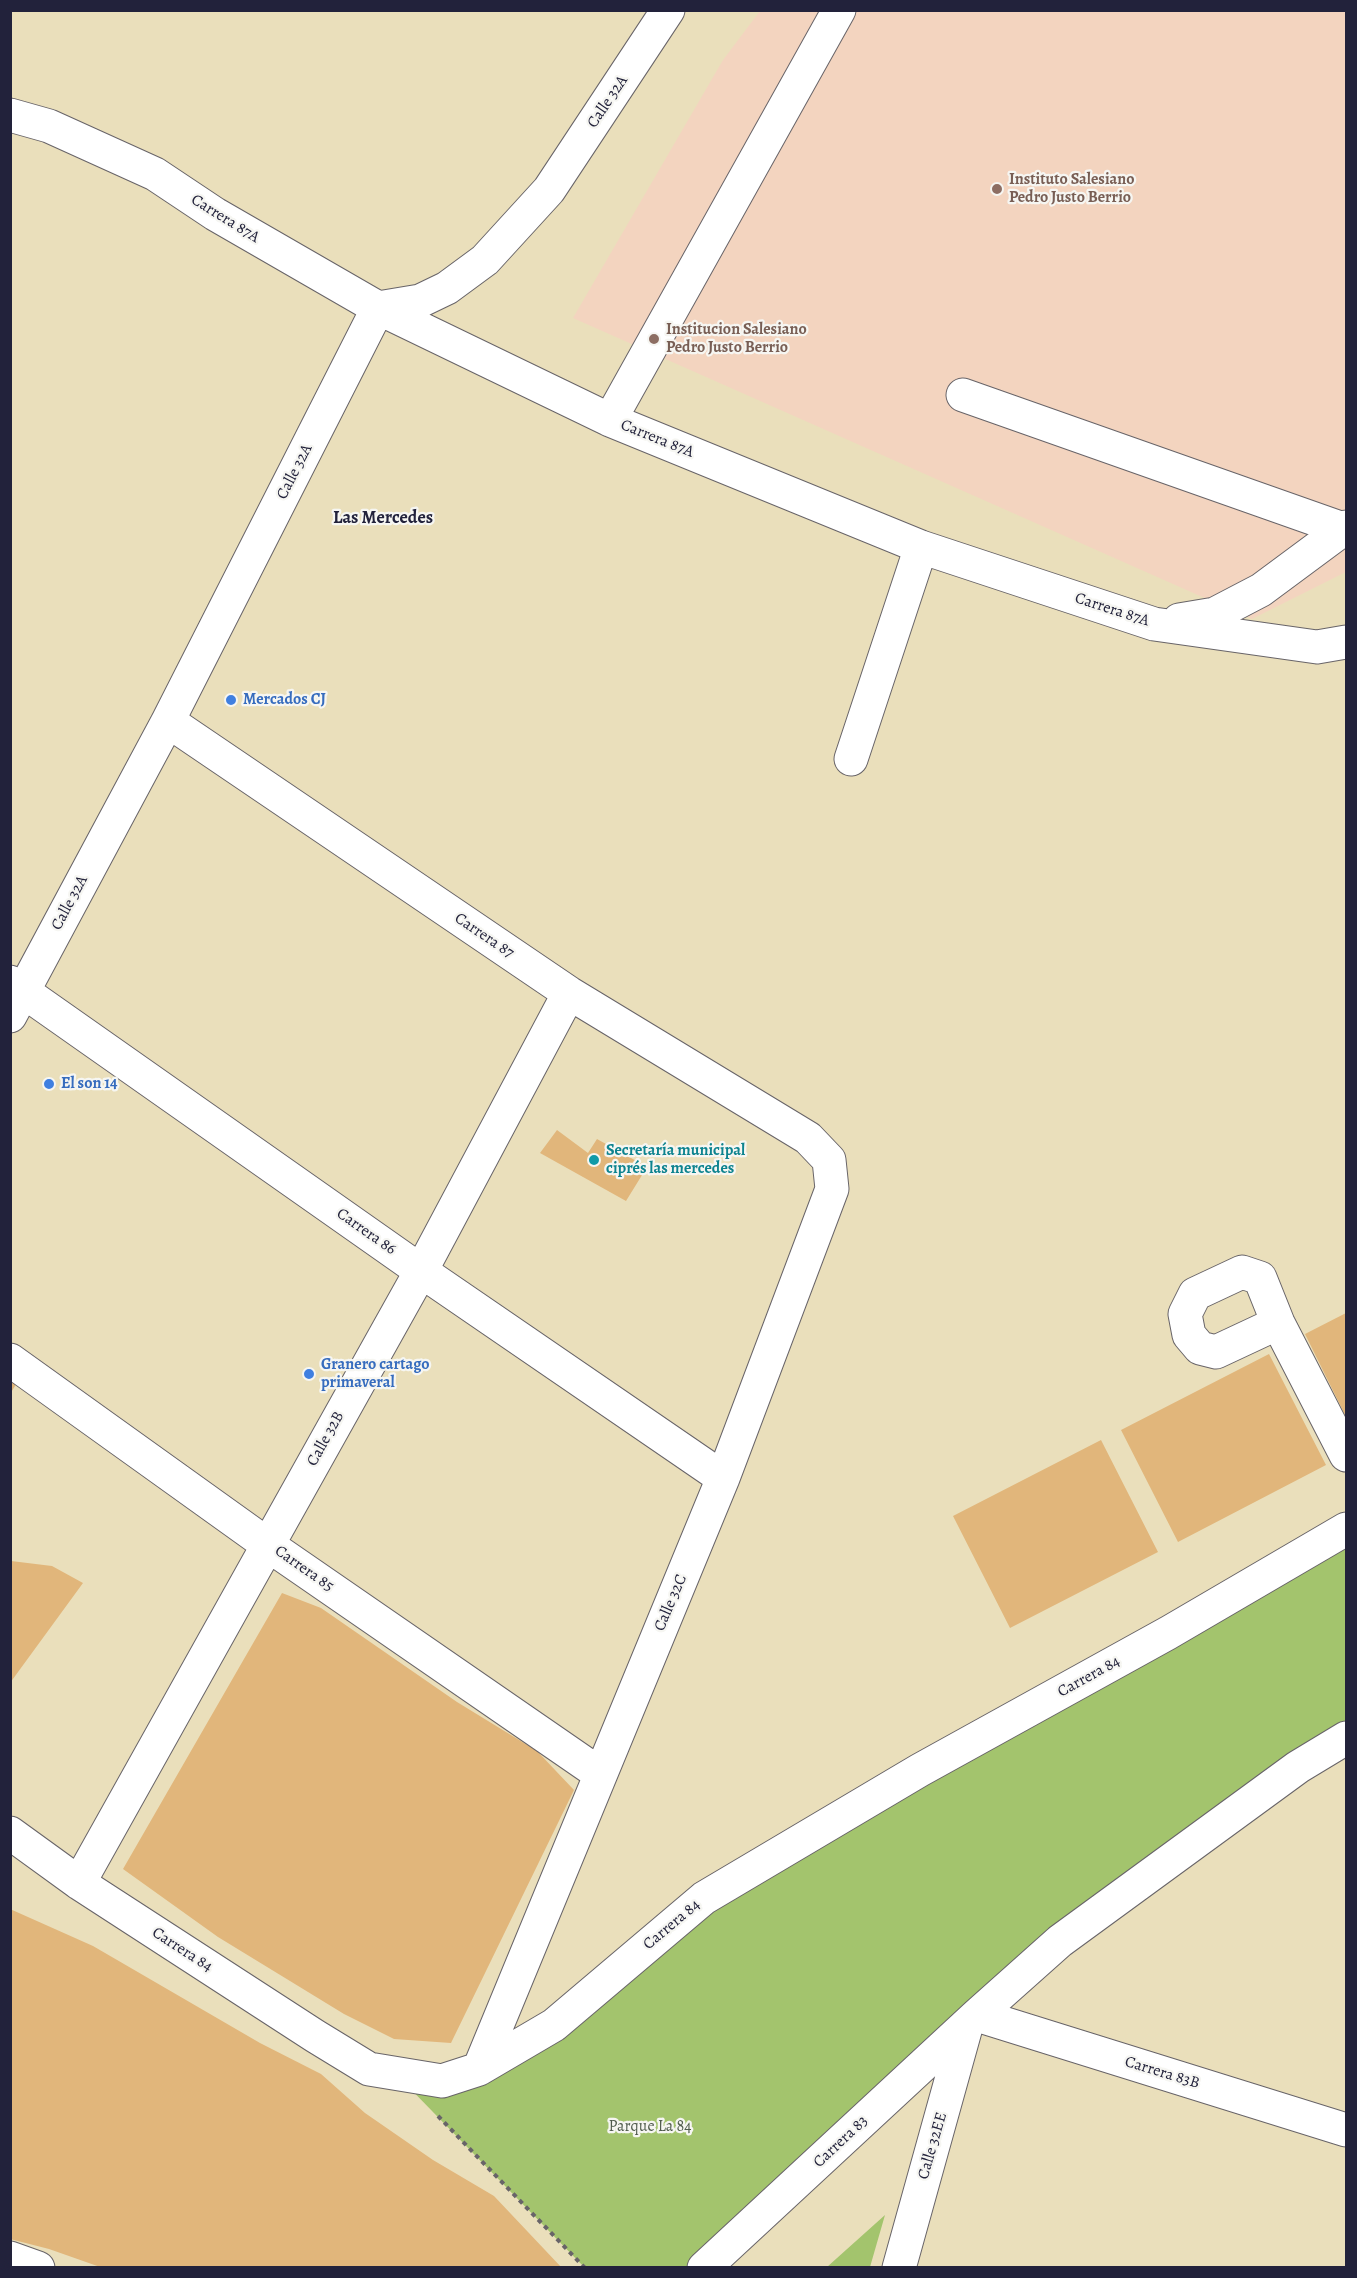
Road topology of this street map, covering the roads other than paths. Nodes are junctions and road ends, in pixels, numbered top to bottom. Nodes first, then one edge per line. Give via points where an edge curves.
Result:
1 (669, 10) edge
2 (839, 10) edge
3 (10, 115) edge
4 (378, 308) junction
5 (963, 395) dead end
6 (610, 420) junction
7 (1345, 528) edge
8 (921, 547) junction
9 (1154, 624) junction
10 (1347, 642) edge
11 (168, 721) junction
12 (851, 759) dead end
13 (569, 993) junction
14 (15, 996) edge
15 (808, 1138) joint
16 (421, 1271) junction
17 (1278, 1323) dead end
18 (10, 1360) edge
19 (1347, 1455) edge
20 (723, 1478) junction
21 (1347, 1529) edge
22 (268, 1545) junction
23 (1347, 1738) edge
24 (600, 1774) junction
25 (10, 1833) edge
26 (78, 1883) junction
27 (972, 2020) junction
28 (479, 2069) junction
29 (1347, 2130) edge
30 (10, 2258) edge
31 (38, 2268) edge
32 (704, 2268) edge
33 (899, 2268) edge

1 - 4 street, Calle 32A via 549,190 485,260 447,288 420,301
2 - 6 street
3 - 4 street, Carrera 87A via 49,126 155,174 215,214
4 - 6 street, Carrera 87A
4 - 11 street, Calle 32A
5 - 7 street
6 - 8 street, Carrera 87A
7 - 9 street via 1261,590 1215,614
8 - 9 street, Carrera 87A
8 - 12 street
9 - 10 street, Carrera 87A via 1317,647
11 - 13 street, Carrera 87
11 - 14 street, Calle 32A
13 - 15 street, Carrera 87
13 - 16 street, Calle 32B
14 - 16 street, Carrera 86
15 - 20 street, Calle 32C via 829,1160 832,1189
16 - 20 street, Carrera 86
16 - 22 street, Calle 32B
17 - 19 street
18 - 22 street, Carrera 85
20 - 24 street, Calle 32C
21 - 28 street, Carrera 84 via 1168,1634 920,1770 704,1898 554,2025
22 - 24 street, Carrera 85
22 - 26 street, Calle 32B
23 - 27 street via 1298,1767 1060,1941
24 - 28 street, Calle 32C
25 - 26 street, Carrera 84
26 - 28 street, Carrera 84 via 369,2069 442,2080
27 - 29 street, Carrera 83B
27 - 32 street, Carrera 83
27 - 33 street, Calle 32EE
30 - 31 street

